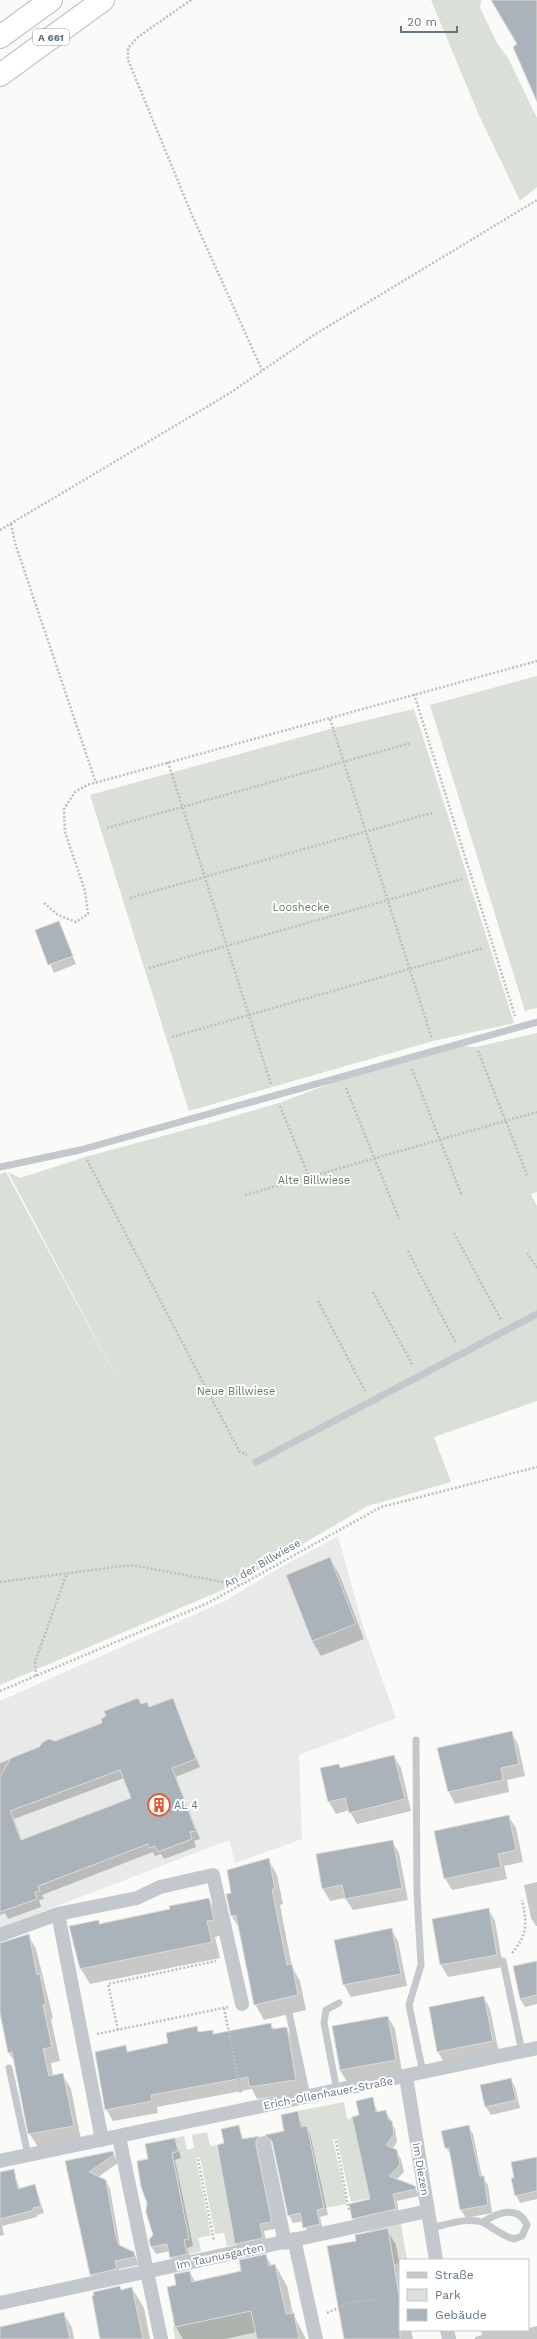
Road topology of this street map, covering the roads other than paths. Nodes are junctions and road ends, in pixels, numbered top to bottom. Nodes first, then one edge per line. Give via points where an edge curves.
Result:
1 (51, 0) edge
2 (103, 0) edge
3 (0, 37) edge
4 (0, 75) edge
5 (537, 1022) edge
6 (0, 1167) edge
7 (537, 1314) edge
8 (256, 1462) road end
9 (416, 1740) dead end
10 (58, 1914) junction
11 (0, 1935) edge
12 (503, 1962) road end
13 (338, 2003) dead end
14 (242, 2004) road end
15 (289, 2013) dead end
16 (537, 2048) edge
17 (522, 2052) junction
18 (9, 2068) dead end
19 (423, 2073) junction
20 (406, 2077) junction
21 (337, 2091) junction
22 (307, 2096) junction
23 (119, 2137) junction
24 (102, 2140) junction
25 (264, 2143) dead end
26 (28, 2155) junction
27 (0, 2160) edge
28 (428, 2211) junction
29 (483, 2222) junction
30 (431, 2228) junction
31 (290, 2241) junction
32 (436, 2259) edge
33 (146, 2271) junction
34 (0, 2303) edge
35 (161, 2339) edge
36 (316, 2339) edge

1 - 3 highway, A 661
2 - 4 highway, A 661
5 - 6 lane via 80,1150
7 - 8 lane
9 - 19 lane via 417,1894 422,1965 409,2005
10 - 11 street
10 - 14 street via 137,1898 160,1887 213,1875
10 - 24 street
12 - 17 lane
13 - 21 lane via 326,2010 324,2023
15 - 22 lane
16 - 17 street, Erich-Ollenhauer-Straße
17 - 19 street, Erich-Ollenhauer-Straße
18 - 26 lane
19 - 20 street, Erich-Ollenhauer-Straße
20 - 21 street, Erich-Ollenhauer-Straße
20 - 28 street, Im Diezen
21 - 22 street, Erich-Ollenhauer-Straße
22 - 23 street, Erich-Ollenhauer-Straße
23 - 24 street, Erich-Ollenhauer-Straße
23 - 33 street
24 - 26 street, Erich-Ollenhauer-Straße
25 - 31 street
26 - 27 street, Erich-Ollenhauer-Straße
28 - 30 street, Im Diezen
28 - 31 street, Im Taunusgarten
29 - 29 lane via 514,2239 522,2236 527,2225 519,2214 511,2212 502,2212
29 - 30 lane via 472,2221
30 - 32 street, Im Diezen
31 - 33 street, Im Taunusgarten
31 - 36 street
33 - 34 street, Im Taunusgarten
33 - 35 street

